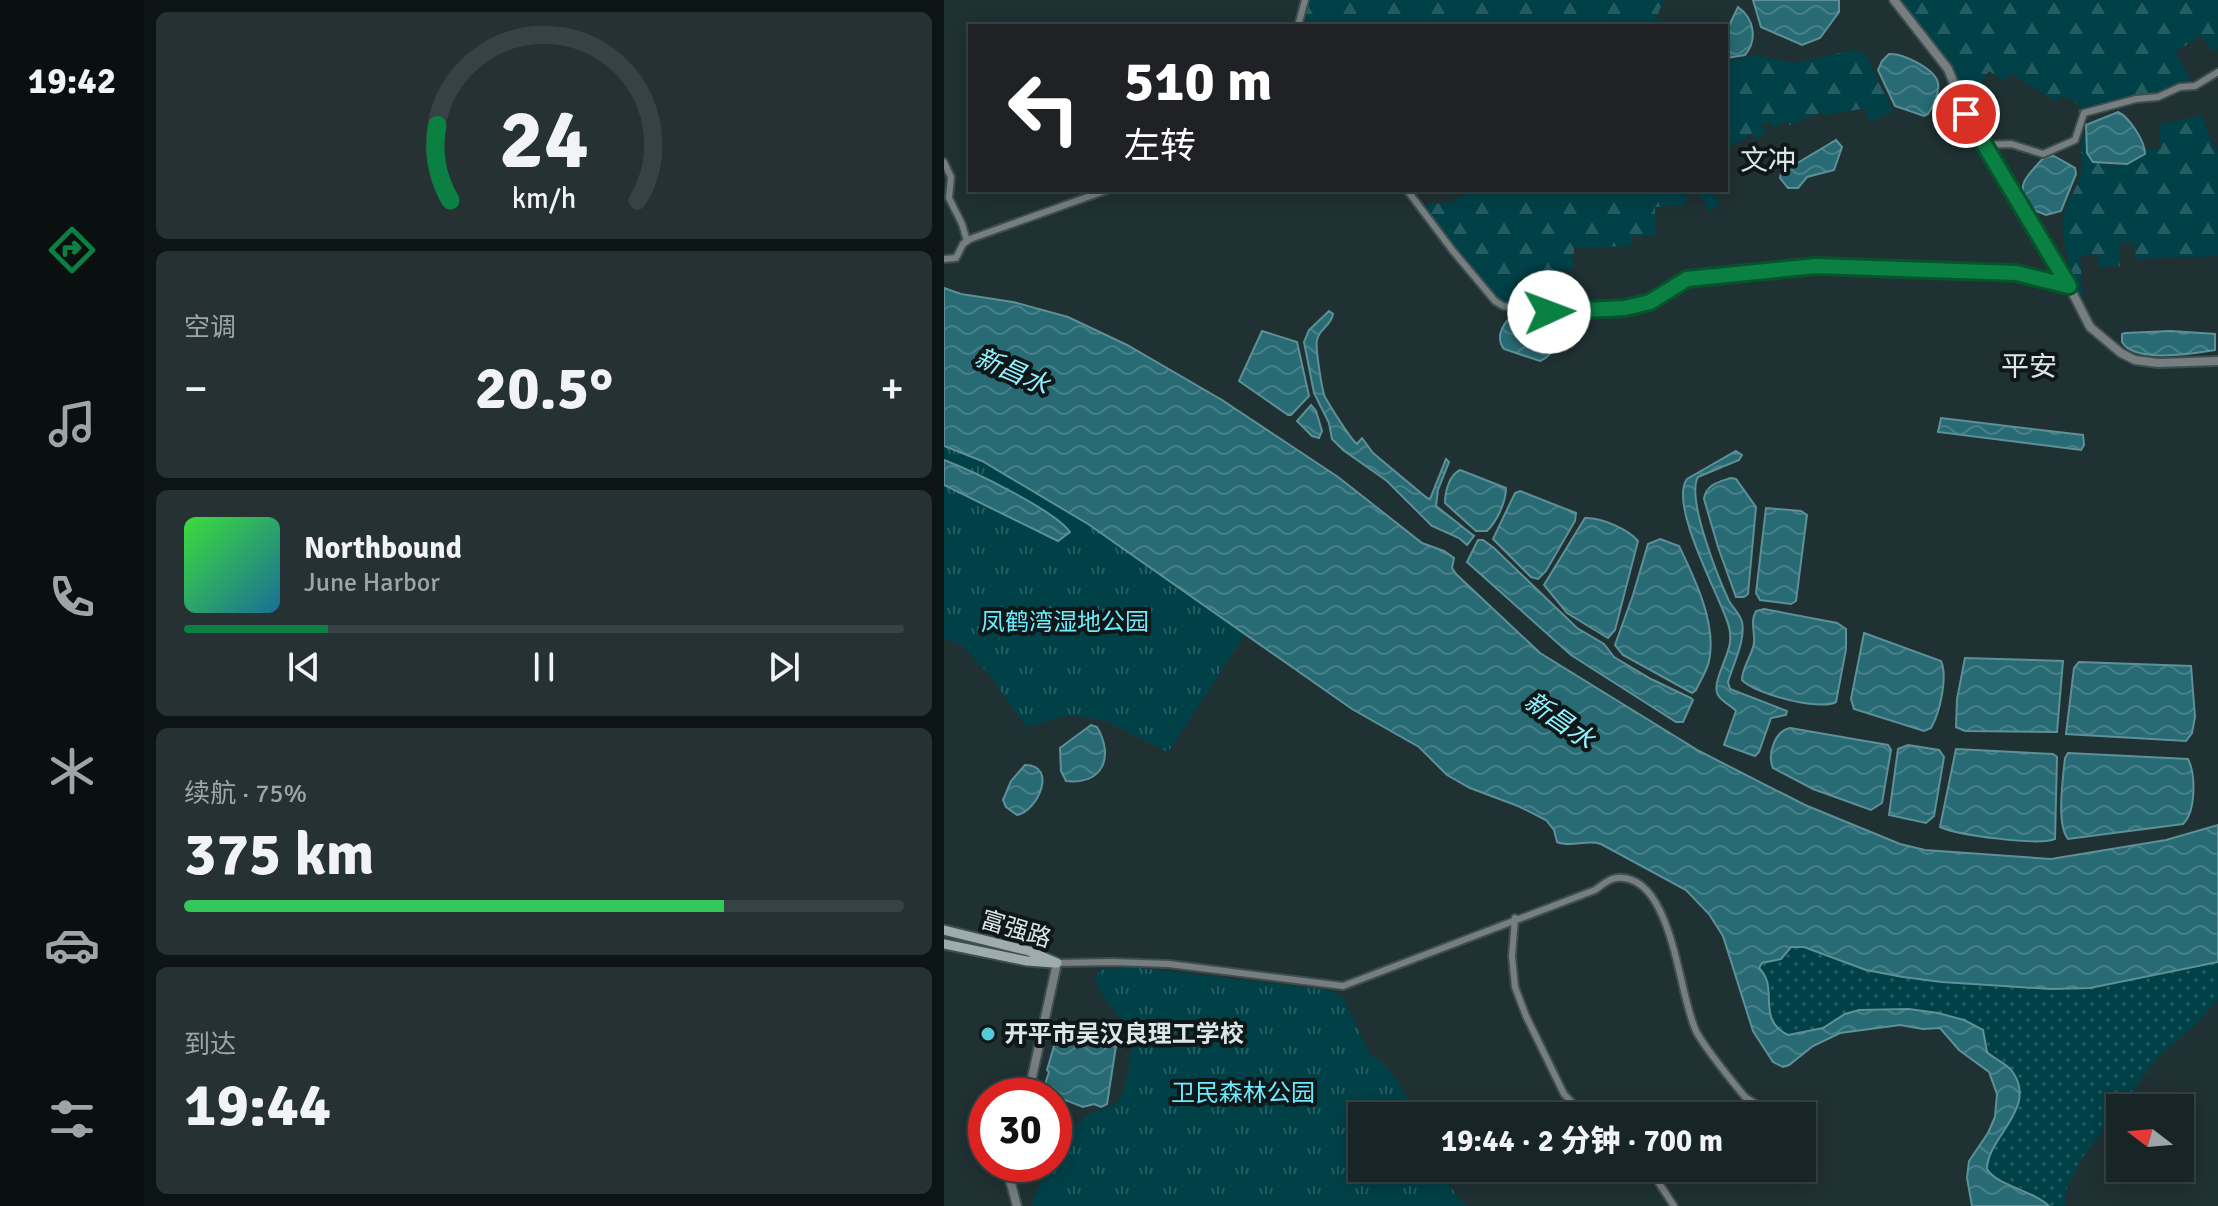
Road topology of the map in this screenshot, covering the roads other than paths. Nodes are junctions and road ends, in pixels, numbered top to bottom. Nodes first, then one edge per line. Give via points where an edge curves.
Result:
1 (1305, 0) edge
2 (1894, 0) edge
3 (1299, 24) edge
4 (2218, 72) edge
5 (1984, 145) junction
6 (944, 162) edge
7 (1102, 192) edge
8 (1409, 192) edge
9 (967, 241) junction
10 (944, 259) edge
11 (2069, 286) junction
12 (2218, 361) edge
13 (1515, 918) junction
14 (944, 930) edge
15 (944, 944) edge
16 (1057, 963) junction
17 (1032, 1078) edge
18 (1572, 1102) edge
19 (1753, 1102) edge
20 (1011, 1182) edge
21 (1658, 1182) edge
22 (1017, 1206) edge
23 (1674, 1206) edge

1 - 3 street
2 - 5 street via 1948,69
4 - 5 street via 2195,86 2084,113 2075,140 2043,154 2011,144
5 - 11 street
6 - 9 street via 951,177 949,198
7 - 9 street
8 - 11 street via 1495,301 1544,312 1625,308 1650,302 1687,279 1816,266 2016,273
9 - 10 street via 956,258
11 - 12 street via 2090,327 2128,357 2143,362
13 - 16 street via 1343,986 1169,964
13 - 18 street via 1513,976 1526,1016
13 - 19 street via 1612,879 1641,885 1657,905 1696,1031
14 - 16 main road, 富强路
15 - 16 main road, 富强路
16 - 17 street
20 - 22 street
21 - 23 street

